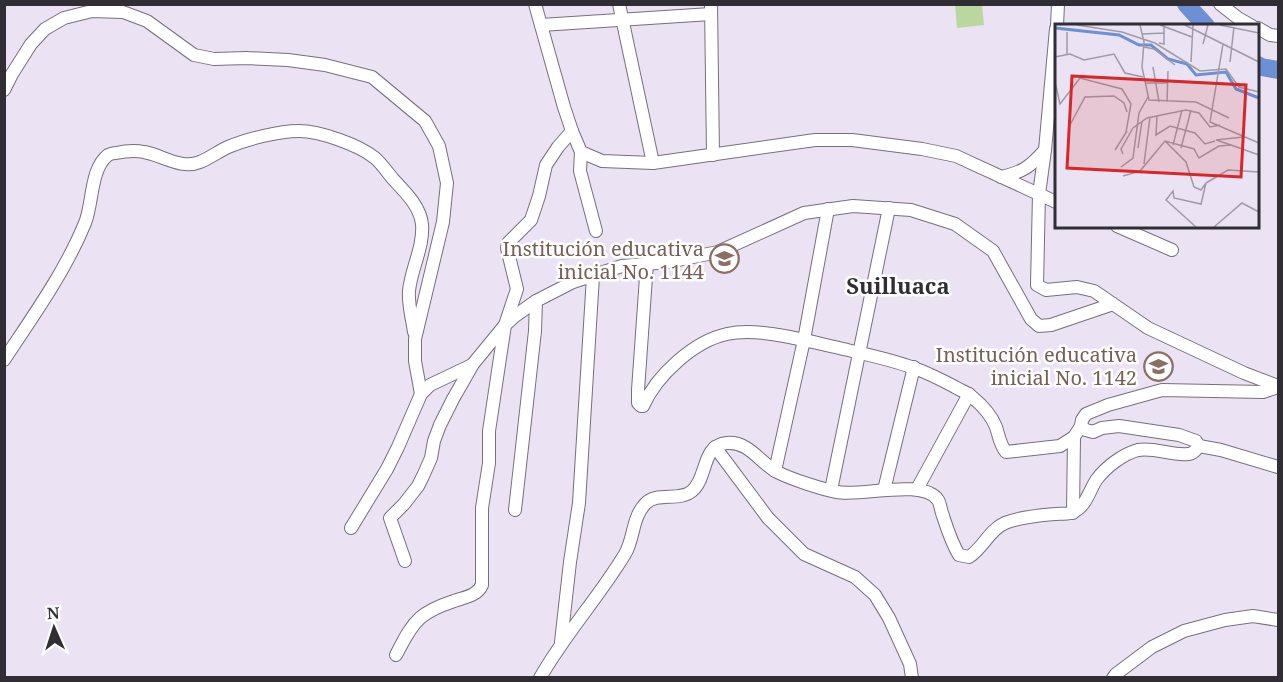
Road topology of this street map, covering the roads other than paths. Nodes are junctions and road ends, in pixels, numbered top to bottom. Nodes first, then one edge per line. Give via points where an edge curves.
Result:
1 (535, 4) edge
2 (619, 4) edge
3 (1058, 4) edge
4 (1220, 4) edge
5 (711, 9) edge
6 (623, 19) junction
7 (1057, 24) edge
8 (1248, 24) edge
9 (541, 25) junction
10 (1259, 29) edge
11 (1278, 36) edge
12 (1055, 72) edge
13 (4, 90) edge
14 (1053, 113) edge
15 (572, 131) junction
16 (1045, 150) junction
17 (581, 152) junction
18 (713, 155) junction
19 (653, 163) junction
20 (1001, 177) junction
21 (1039, 194) junction
22 (1055, 202) edge
23 (890, 208) junction
24 (828, 209) junction
25 (1122, 228) edge
26 (596, 231) dead end
27 (1172, 250) dead end
28 (647, 263) junction
29 (593, 276) junction
30 (537, 301) junction
31 (1113, 304) junction
32 (505, 325) junction
33 (415, 339) junction
34 (804, 340) junction
35 (859, 353) junction
36 (4, 360) edge
37 (473, 364) junction
38 (914, 367) junction
39 (1278, 387) edge
40 (421, 394) junction
41 (969, 394) junction
42 (1081, 426) junction
43 (1074, 437) junction
44 (1198, 446) junction
45 (715, 447) junction
46 (1278, 466) edge
47 (775, 471) junction
48 (917, 489) junction
49 (831, 490) junction
50 (884, 490) junction
51 (515, 510) dead end
52 (1073, 513) junction
53 (351, 528) dead end
54 (405, 561) dead end
55 (1278, 620) edge
56 (561, 644) junction
57 (396, 655) dead end
58 (540, 678) edge
59 (912, 678) edge
60 (1113, 678) edge

1 - 9 street
2 - 6 street
3 - 7 street
4 - 8 street
5 - 6 street
5 - 18 street
6 - 9 street
6 - 19 street
9 - 15 street
10 - 11 street
12 - 14 street
13 - 33 street via 31,44 45,29 64,18 92,11 123,12 147,21 194,55 288,60 372,77 424,121 439,146 447,183 443,222
14 - 16 street
15 - 17 street
15 - 32 street via 546,165 531,220 508,243 517,289
16 - 20 street via 1020,172
16 - 21 street
17 - 19 street via 602,161
17 - 26 street via 580,171
18 - 19 street
18 - 20 street via 815,140 852,141 956,156
20 - 21 street
21 - 22 street
21 - 31 street via 1037,285 1046,290 1077,287 1094,291
23 - 24 street
23 - 31 street via 911,210 955,225 993,251 1031,319 1039,326
23 - 35 street
24 - 28 street via 804,213 718,252
24 - 34 street
25 - 27 street
28 - 29 street
28 - 34 street via 638,390 641,406 669,369 705,341 743,331
29 - 30 street
29 - 56 street via 579,503
30 - 32 street
30 - 51 street
31 - 39 street via 1148,328
32 - 37 street
32 - 57 street via 482,508 482,585 470,596 420,618
33 - 36 street via 409,291 421,237 417,208 375,158 320,133 299,131 270,134 185,165 144,152 109,154 100,165 86,221 62,271
33 - 40 street
34 - 35 street
34 - 47 street
35 - 38 street
35 - 49 street
37 - 40 street via 430,385
37 - 54 street via 440,425 423,476 390,518
38 - 41 street
38 - 50 street
39 - 42 street via 1263,392 1162,390 1086,414
40 - 53 street via 387,469
41 - 43 street via 987,410 1006,452 1060,446
41 - 48 street
42 - 43 street
42 - 44 street via 1093,432 1119,426 1179,435 1196,441
43 - 52 street
44 - 46 street
44 - 52 street via 1190,454 1138,450 1114,461
45 - 47 street via 736,443 746,447
45 - 56 street via 692,492 647,502 639,512 626,551
45 - 59 street via 768,518 804,554 855,578 875,595 890,618
47 - 49 street
48 - 50 street
48 - 52 street via 938,500 953,546 959,555 969,557 996,527 1008,521
49 - 50 street
55 - 60 street via 1253,616 1184,631 1152,646
56 - 58 street

